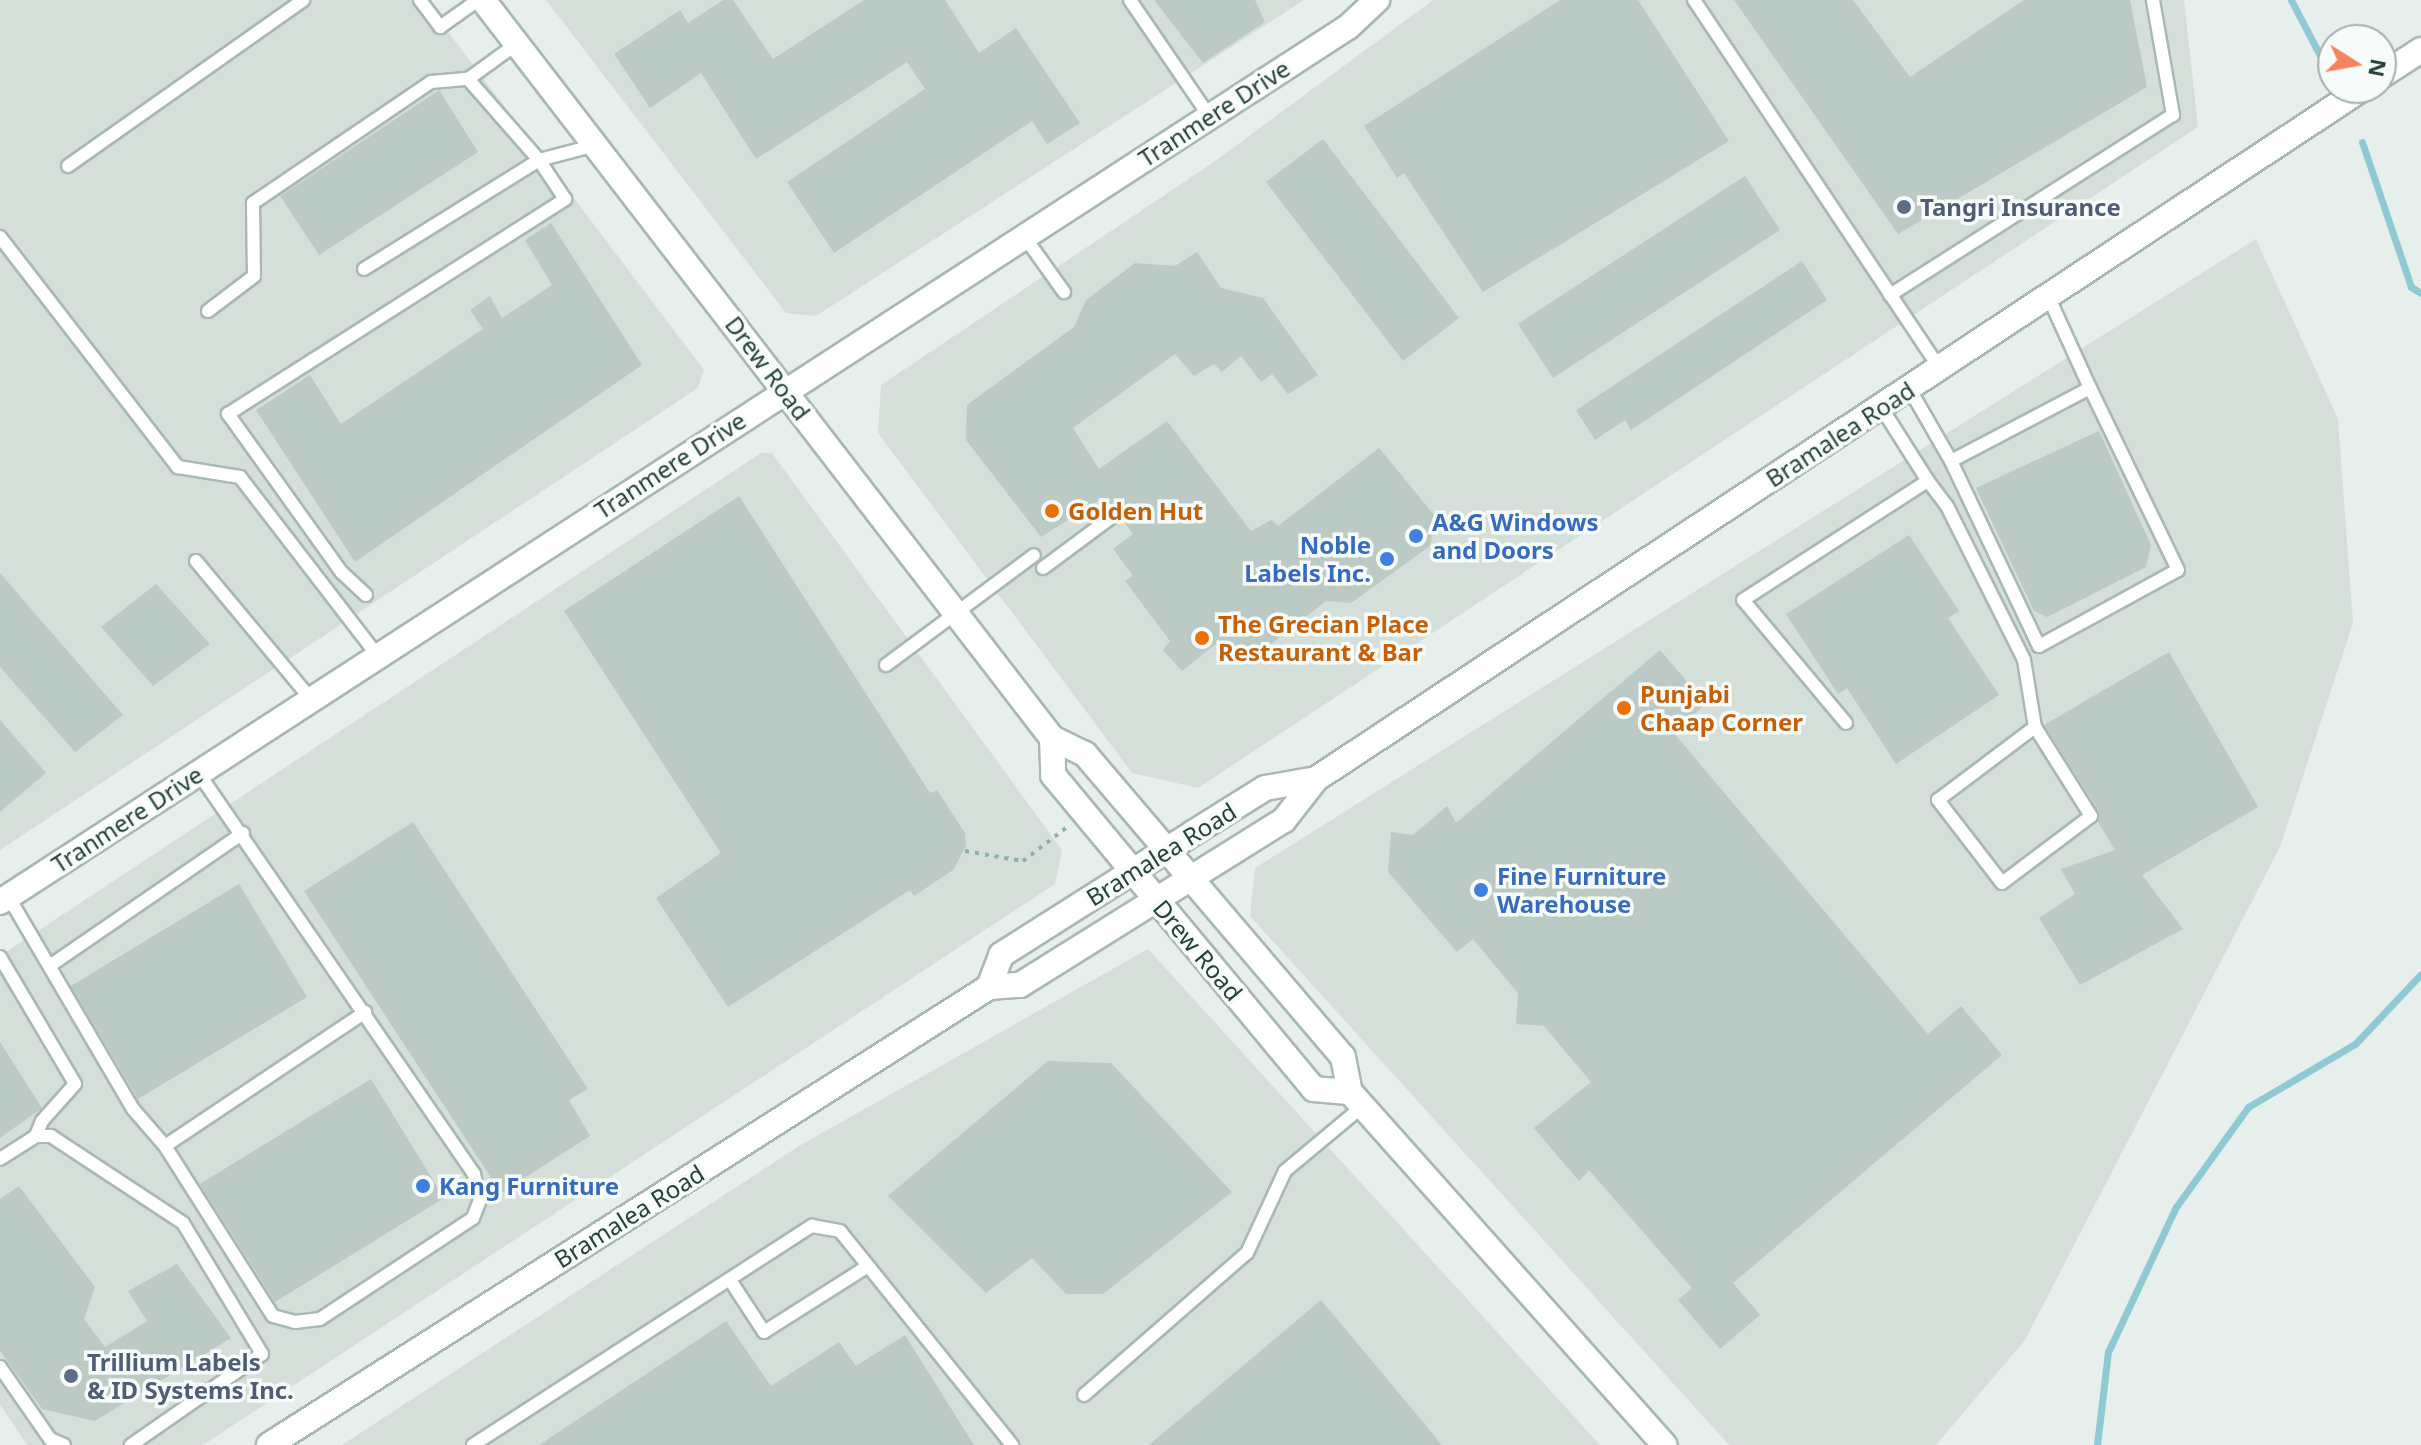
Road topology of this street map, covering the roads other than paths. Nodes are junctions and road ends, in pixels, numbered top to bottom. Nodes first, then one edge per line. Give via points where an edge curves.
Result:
1 (303, 0) edge
2 (420, 0) edge
3 (480, 0) edge
4 (1130, 0) edge
5 (1377, 0) edge
6 (1694, 0) edge
7 (2153, 0) edge
8 (518, 43) junction
9 (2421, 50) edge
10 (2397, 66) edge
11 (468, 79) junction
12 (2339, 104) edge
13 (1209, 116) junction
14 (596, 145) junction
15 (539, 160) junction
16 (68, 166) dead end
17 (1024, 236) junction
18 (0, 237) edge
19 (364, 269) dead end
20 (1064, 292) dead end
21 (1890, 295) junction
22 (2048, 296) junction
23 (208, 311) dead end
24 (1939, 368) junction
25 (1909, 388) junction
26 (2090, 388) junction
27 (785, 390) junction
28 (1881, 407) junction
29 (1951, 461) junction
30 (1928, 481) junction
31 (1117, 513) dead end
32 (1034, 555) dead end
33 (196, 561) dead end
34 (1043, 568) dead end
35 (366, 595) dead end
36 (957, 614) junction
37 (378, 656) junction
38 (886, 665) dead end
39 (311, 699) junction
40 (1846, 723) dead end
41 (2035, 727) junction
42 (1052, 738) junction
43 (198, 773) junction
44 (1316, 779) junction
45 (243, 833) junction
46 (1166, 851) junction
47 (1133, 872) junction
48 (1191, 879) junction
49 (4, 899) edge
50 (1157, 901) junction
51 (0, 957) edge
52 (51, 965) junction
53 (989, 987) junction
54 (365, 1012) junction
55 (1356, 1099) junction
56 (36, 1136) junction
57 (165, 1146) junction
58 (0, 1159) edge
59 (868, 1266) junction
60 (730, 1280) junction
61 (0, 1367) edge
62 (1084, 1395) dead end
63 (64, 1445) edge
64 (131, 1445) edge
65 (269, 1445) edge
66 (473, 1445) edge
67 (1012, 1445) edge
68 (1665, 1445) edge

1 - 16 lane
2 - 3 lane via 440,27
3 - 8 street, Drew Road
4 - 13 lane
5 - 13 street, Tranmere Drive via 1348,27
6 - 21 lane
7 - 21 lane via 2173,115
8 - 11 lane
8 - 14 street, Drew Road
9 - 10 street
11 - 15 lane
11 - 23 lane via 431,82 253,203 254,276
12 - 22 street, Bramalea Road
13 - 17 street, Tranmere Drive
14 - 15 lane
14 - 27 street, Drew Road
15 - 19 lane
15 - 35 lane via 565,199 228,414 342,573
17 - 20 lane
17 - 27 street, Tranmere Drive
18 - 37 lane via 178,467 240,477
21 - 24 lane
22 - 24 street, Bramalea Road
22 - 26 lane
24 - 25 street, Bramalea Road
25 - 28 street, Bramalea Road
25 - 29 lane
26 - 29 lane
26 - 29 lane via 2178,570 2039,646
27 - 36 street, Drew Road
27 - 37 street, Tranmere Drive
28 - 30 lane
28 - 44 street, Bramalea Road
30 - 40 lane via 1743,600
30 - 41 lane via 1947,506 2024,660
31 - 34 lane
32 - 36 lane
33 - 39 lane
36 - 38 lane
36 - 42 street, Drew Road
37 - 39 street, Tranmere Drive
39 - 43 street, Tranmere Drive
41 - 41 lane via 2091,816 2002,883 1938,800
42 - 46 street, Drew Road via 1085,754
42 - 47 street, Drew Road via 1053,775
43 - 45 lane
43 - 49 street, Tranmere Drive
44 - 46 street, Bramalea Road via 1265,788
44 - 48 street, Bramalea Road via 1284,820
45 - 52 lane
45 - 54 lane
46 - 47 street, Bramalea Road
46 - 48 street, Drew Road
47 - 50 street, Drew Road
47 - 53 street, Bramalea Road via 1001,955
48 - 50 street, Bramalea Road
48 - 55 street, Drew Road via 1343,1057
49 - 52 lane
50 - 53 street, Bramalea Road via 1020,985
50 - 55 street, Drew Road via 1314,1089
51 - 56 lane via 75,1084 42,1121
52 - 57 lane via 63,996 133,1109
53 - 65 street, Bramalea Road
54 - 57 lane
54 - 57 lane via 474,1174 480,1200 473,1218 320,1319 295,1322 273,1316
55 - 62 lane via 1285,1171 1247,1253
55 - 68 street, Drew Road
56 - 58 lane
56 - 64 lane via 51,1136 183,1223 262,1354
59 - 60 lane via 840,1231 812,1226
59 - 60 lane via 764,1332
59 - 67 lane
60 - 66 lane
61 - 63 lane via 50,1439

